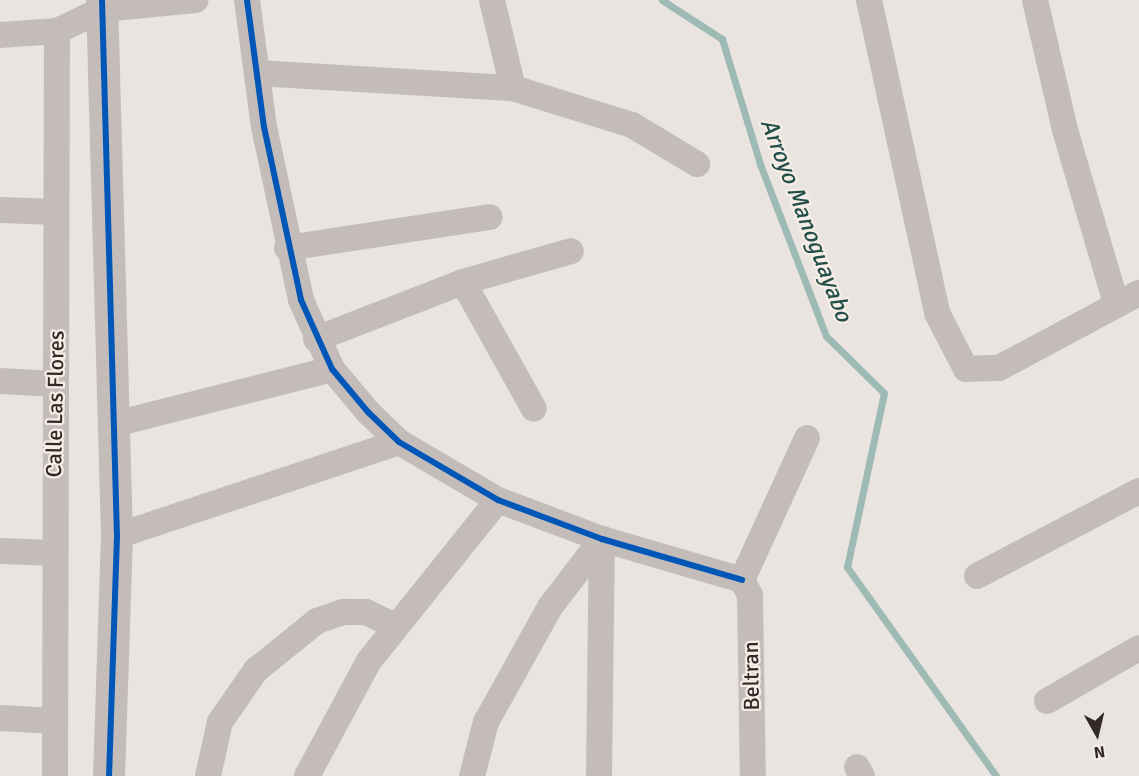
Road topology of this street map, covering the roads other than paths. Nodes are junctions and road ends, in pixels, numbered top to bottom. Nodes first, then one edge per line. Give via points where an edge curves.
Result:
1 (196, 0) edge
2 (247, 0) edge
3 (492, 0) edge
4 (869, 0) edge
5 (1035, 0) edge
6 (102, 5) edge
7 (57, 31) junction
8 (0, 35) edge
9 (257, 73) junction
10 (513, 88) junction
11 (697, 164) dead end
12 (0, 210) edge
13 (56, 212) junction
14 (490, 217) dead end
15 (287, 248) junction
16 (571, 251) dead end
17 (463, 282) junction
18 (1128, 298) edge
19 (316, 339) junction
20 (332, 369) junction
21 (0, 381) edge
22 (56, 384) junction
23 (534, 409) dead end
24 (111, 424) junction
25 (807, 438) dead end
26 (399, 442) junction
27 (1139, 491) edge
28 (498, 500) junction
29 (117, 536) junction
30 (602, 539) junction
31 (0, 551) edge
32 (53, 553) junction
33 (977, 576) dead end
34 (742, 580) junction
35 (395, 626) junction
36 (1139, 648) edge
37 (1047, 701) dead end
38 (0, 718) edge
39 (56, 721) junction
40 (55, 776) edge
41 (109, 776) edge
42 (208, 776) edge
43 (307, 776) edge
44 (472, 776) edge
45 (599, 776) edge
46 (753, 776) edge

1 - 6 street
2 - 9 street
3 - 10 street
4 - 18 street via 937,313 966,369 999,368
5 - 18 street via 1065,130
6 - 7 street
6 - 24 street
7 - 8 street
7 - 13 street, Calle Las Flores
9 - 10 street
9 - 15 street
10 - 11 street via 632,125
12 - 13 street
13 - 22 street, Calle Las Flores
14 - 15 street
15 - 19 street
16 - 17 street
17 - 19 street
17 - 23 street
19 - 20 street
20 - 24 street
20 - 26 street
21 - 22 street
22 - 32 street, Calle Las Flores
24 - 29 street
25 - 34 street
26 - 28 street
26 - 29 street
27 - 33 street
28 - 30 street
28 - 35 street
29 - 41 street
30 - 34 street
30 - 44 street via 550,607 486,722
30 - 45 street
31 - 32 street
32 - 39 street, Calle Las Flores
34 - 46 street, Beltran via 750,595
35 - 42 street via 366,612 343,612 317,621 264,663 234,694 220,722
35 - 43 street via 369,661
36 - 37 street
38 - 39 street
39 - 40 street, Calle Las Flores

